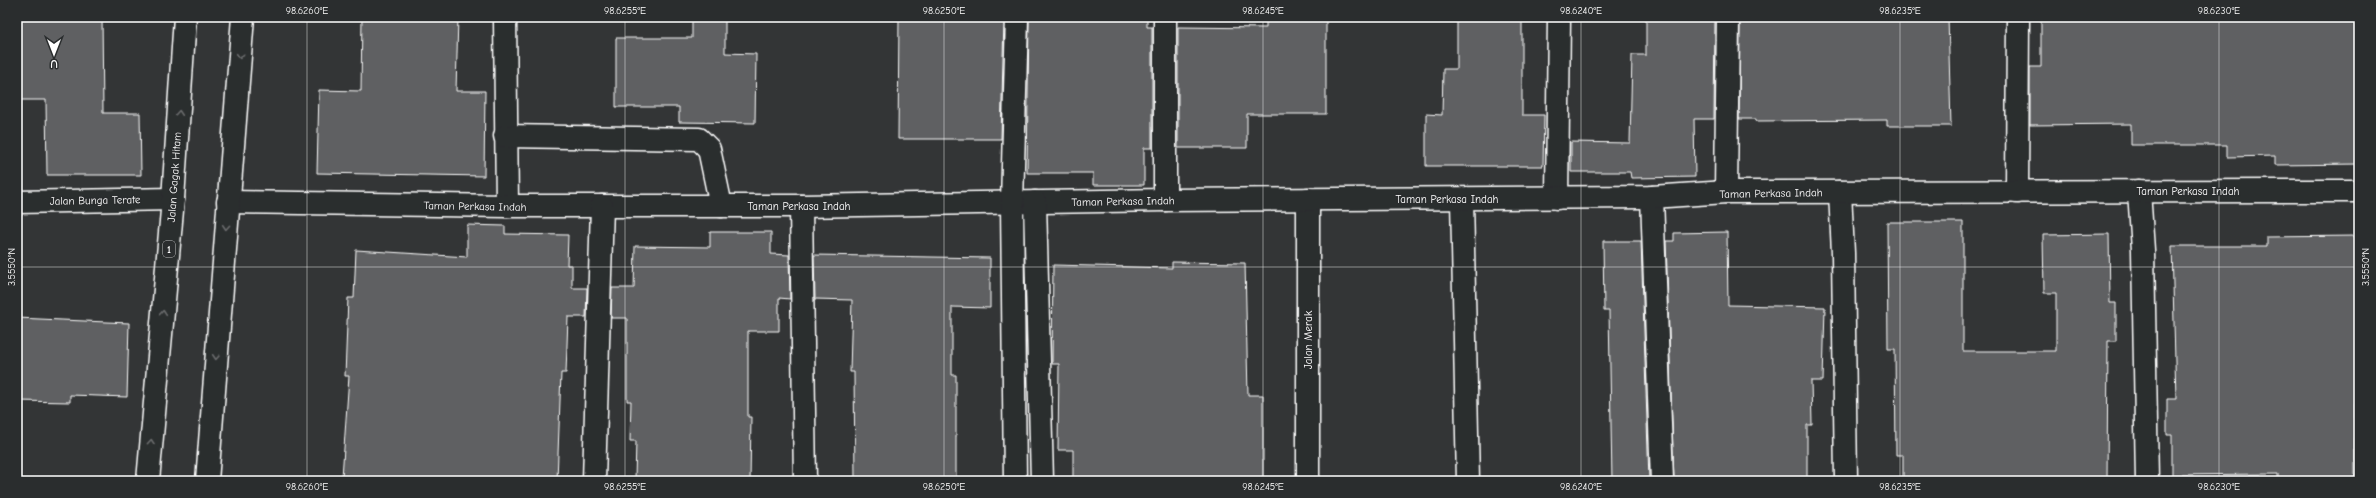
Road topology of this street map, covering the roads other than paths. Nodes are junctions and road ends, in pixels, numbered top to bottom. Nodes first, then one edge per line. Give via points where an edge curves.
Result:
1 (185, 17) edge
2 (243, 17) edge
3 (505, 17) edge
4 (1017, 17) edge
5 (1165, 17) edge
6 (1559, 17) edge
7 (1728, 17) edge
8 (2018, 17) edge
9 (506, 136) junction
10 (2139, 191) junction
11 (2359, 191) edge
12 (1726, 192) junction
13 (1840, 192) junction
14 (2018, 192) junction
15 (1652, 197) junction
16 (1557, 198) junction
17 (173, 199) junction
18 (1308, 199) junction
19 (1462, 199) junction
20 (1165, 200) junction
21 (17, 202) edge
22 (228, 202) junction
23 (1035, 202) junction
24 (1012, 203) junction
25 (507, 206) junction
26 (602, 206) junction
27 (721, 206) junction
28 (801, 206) junction
29 (148, 481) edge
30 (207, 481) edge
31 (594, 481) edge
32 (805, 481) edge
33 (1015, 481) edge
34 (1042, 481) edge
35 (1308, 481) edge
36 (1468, 481) edge
37 (1662, 481) edge
38 (1846, 481) edge
39 (2146, 481) edge

17 -> 1 main road, Jalan Gagak Hitam / 1
2 -> 22 main road
3 - 9 main road
4 - 24 main road
5 - 20 main road
6 - 16 main road
7 - 12 main road
8 - 14 main road
9 - 25 main road
9 - 27 main road via 699,138 709,149
10 - 11 main road, Taman Perkasa Indah
10 - 14 main road, Taman Perkasa Indah
10 - 39 main road via 2143,250
12 - 13 main road, Taman Perkasa Indah
12 - 15 main road, Taman Perkasa Indah
13 - 14 main road, Taman Perkasa Indah
13 - 38 main road via 1844,253
15 - 16 main road, Taman Perkasa Indah
15 - 37 main road
16 - 19 main road, Taman Perkasa Indah
17 - 21 main road, Jalan Bunga Terate
29 -> 17 main road, Jalan Gagak Hitam / 1
18 - 19 main road, Taman Perkasa Indah
18 - 20 main road, Taman Perkasa Indah
18 - 35 main road, Jalan Merak
19 - 36 main road
20 - 23 main road, Taman Perkasa Indah
22 - 25 main road, Taman Perkasa Indah
22 -> 30 main road
23 - 24 main road, Taman Perkasa Indah
23 - 34 main road
24 - 28 main road, Taman Perkasa Indah
24 - 33 main road
25 - 26 main road, Taman Perkasa Indah
26 - 27 main road, Taman Perkasa Indah
26 - 31 main road
27 - 28 main road, Taman Perkasa Indah
28 - 32 main road

